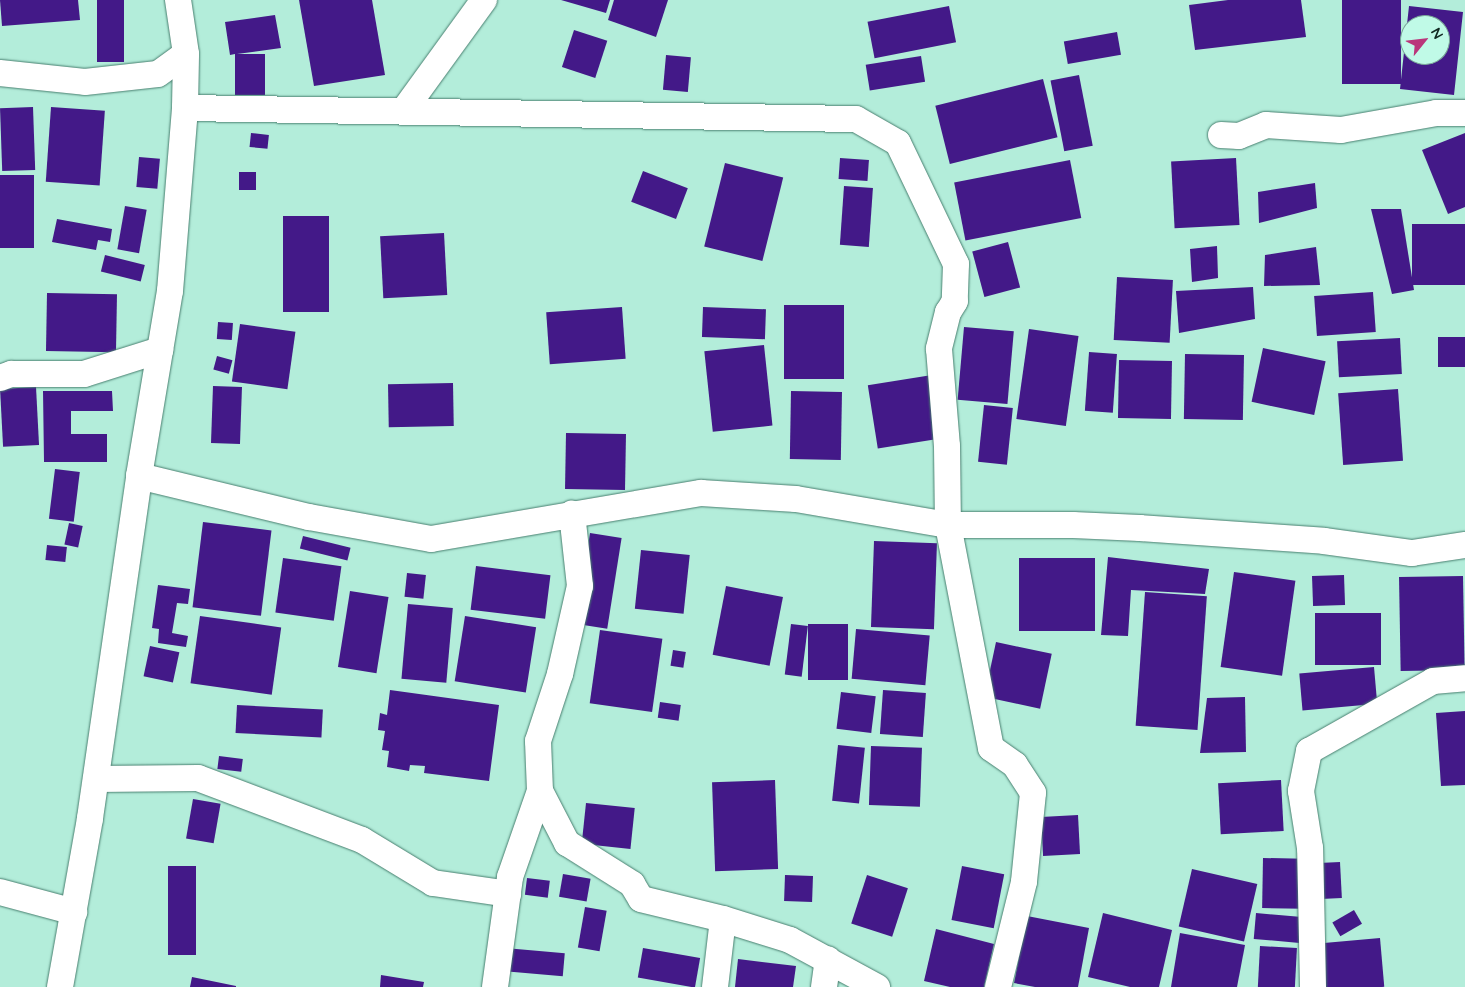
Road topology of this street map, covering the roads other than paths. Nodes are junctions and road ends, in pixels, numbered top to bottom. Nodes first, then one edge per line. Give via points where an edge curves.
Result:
1 (178, 0) edge
2 (484, 0) edge
3 (186, 54) junction
4 (0, 73) edge
5 (186, 108) junction
6 (404, 110) junction
7 (1465, 113) edge
8 (1221, 134) dead end
9 (160, 350) junction
10 (0, 378) edge
11 (139, 476) junction
12 (572, 513) junction
13 (948, 525) junction
14 (1465, 545) edge
15 (1465, 678) edge
16 (96, 779) junction
17 (540, 790) junction
18 (0, 892) edge
19 (508, 894) junction
20 (74, 912) junction
21 (724, 919) junction
22 (828, 959) junction
23 (60, 987) edge
24 (495, 987) edge
25 (715, 987) edge
26 (824, 987) edge
27 (877, 987) edge
28 (998, 987) edge
29 (1312, 987) edge

1 - 3 street
2 - 6 street
3 - 4 street via 158,74 85,82
3 - 5 street
5 - 6 street
5 - 9 street via 170,291
6 - 13 street via 856,119 898,143 956,264 955,301 948,312 940,349 947,446
7 - 8 street via 1436,113 1341,130 1266,125 1239,136
9 - 10 street via 84,374 11,374
9 - 11 street
11 - 12 street via 309,517 430,539
11 - 16 street
12 - 13 street via 701,493 796,499
12 - 17 street via 580,586 560,674 538,741
13 - 14 street via 1140,528 1324,541 1412,553
13 - 28 street via 990,748 1015,765 1033,793 1024,882
15 - 29 street via 1433,681 1309,751 1301,791 1310,848
16 - 19 street via 198,778 362,840 433,883
16 - 20 street
17 - 19 street via 510,877
17 - 21 street via 567,843 632,884 641,899
18 - 20 street
19 - 24 street
20 - 23 street
21 - 22 street via 790,940
21 - 25 street
22 - 26 street
22 - 27 street

